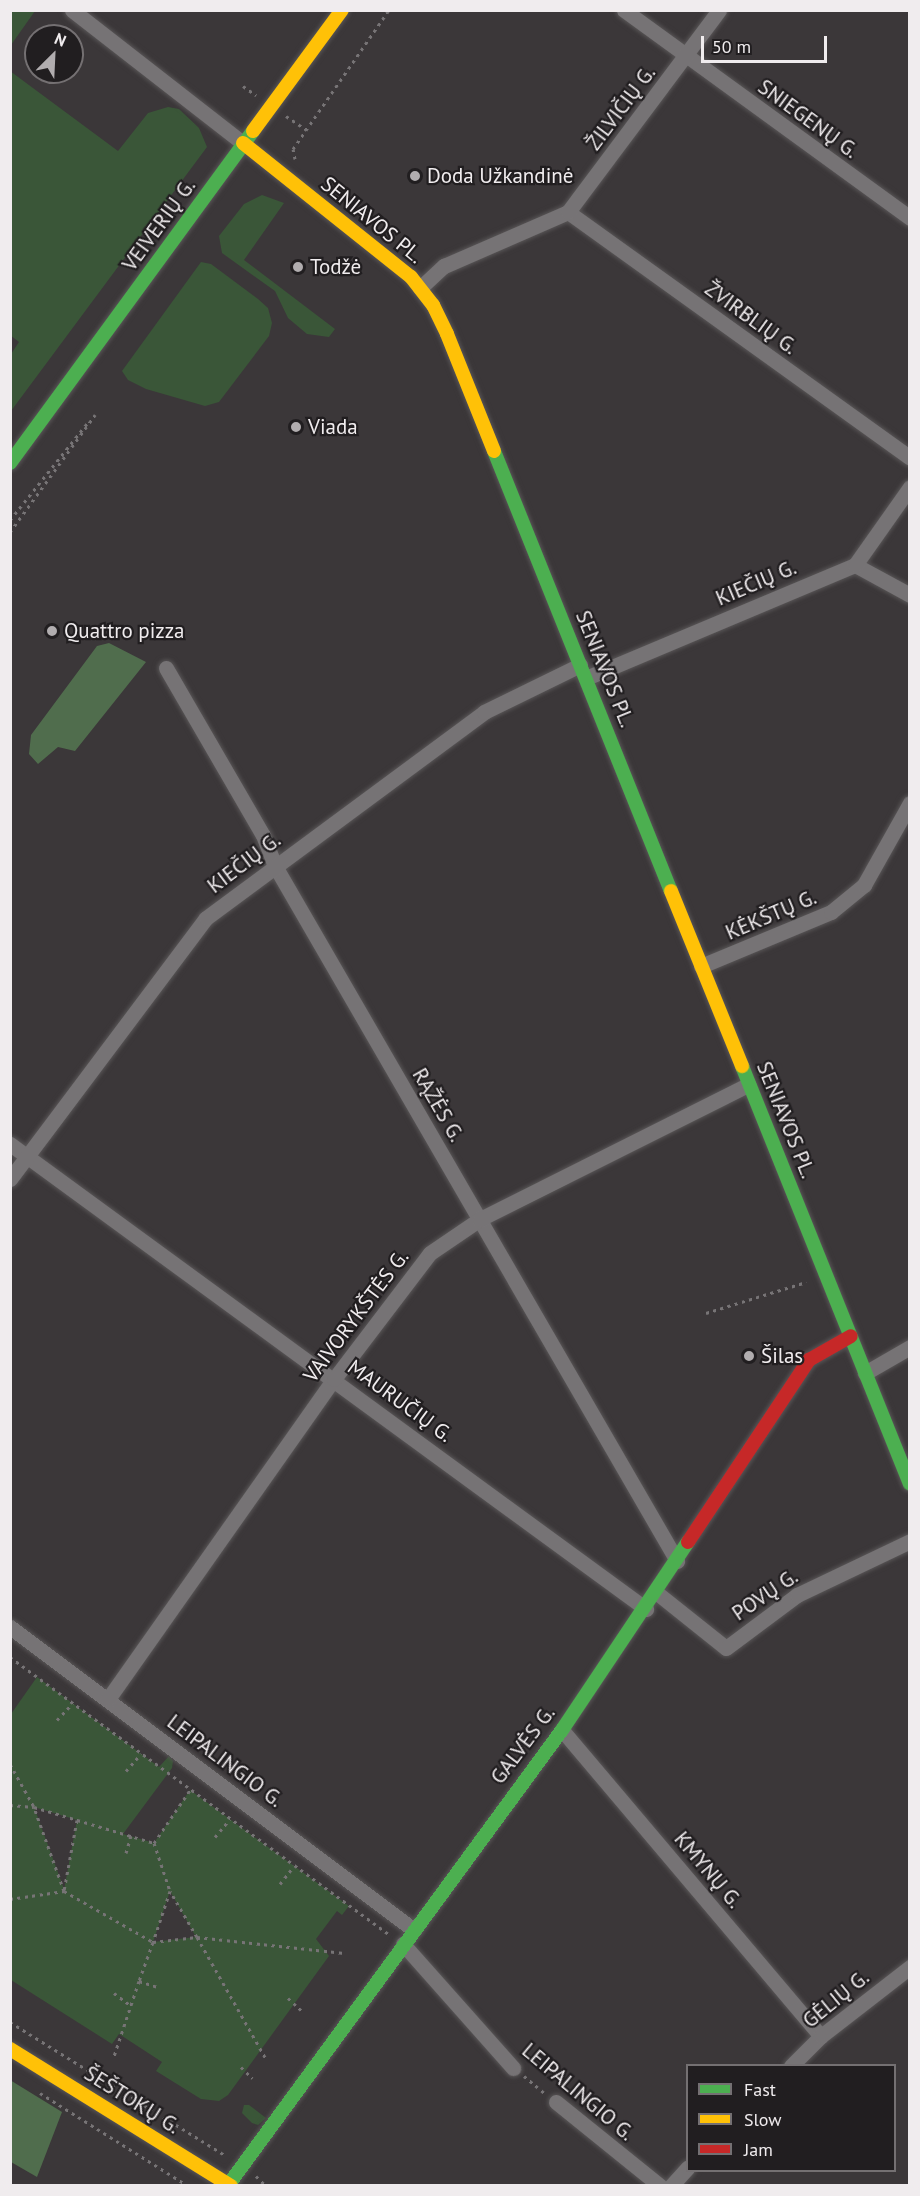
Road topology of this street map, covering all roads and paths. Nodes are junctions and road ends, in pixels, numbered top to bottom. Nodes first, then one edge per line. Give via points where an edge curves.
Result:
1 (72, 10) edge
2 (342, 10) edge
3 (388, 10) edge
4 (624, 10) edge
5 (719, 10) edge
6 (686, 57) junction
7 (243, 143) junction
8 (296, 168) dead end
9 (568, 212) junction
10 (909, 218) edge
11 (420, 288) junction
12 (909, 458) edge
13 (10, 463) edge
14 (909, 487) edge
15 (10, 520) edge
16 (10, 532) edge
17 (855, 565) junction
18 (909, 595) edge
19 (166, 668) dead end
20 (583, 672) junction
21 (909, 803) edge
22 (275, 866) junction
23 (701, 966) junction
24 (748, 1085) junction
25 (10, 1144) edge
26 (27, 1156) junction
27 (10, 1179) edge
28 (480, 1219) junction
29 (806, 1282) dead end
30 (706, 1313) dead end
31 (851, 1336) junction
32 (909, 1347) edge
33 (865, 1373) junction
34 (334, 1379) junction
35 (909, 1483) edge
36 (909, 1541) edge
37 (677, 1561) junction
38 (657, 1593) junction
39 (646, 1609) junction
40 (10, 1627) edge
41 (10, 1657) edge
42 (108, 1699) junction
43 (73, 1703) junction
44 (57, 1720) dead end
45 (562, 1730) junction
46 (141, 1754) junction
47 (10, 1764) edge
48 (126, 1771) dead end
49 (190, 1790) junction
50 (10, 1805) edge
51 (34, 1807) junction
52 (230, 1819) junction
53 (77, 1820) junction
54 (131, 1836) junction
55 (215, 1837) dead end
56 (154, 1843) junction
57 (126, 1853) dead end
58 (294, 1866) junction
59 (280, 1884) dead end
60 (64, 1891) junction
61 (170, 1891) junction
62 (10, 1899) edge
63 (414, 1930) junction
64 (197, 1937) junction
65 (153, 1942) junction
66 (403, 1944) junction
67 (344, 1953) dead end
68 (909, 1967) edge
69 (139, 1981) junction
70 (158, 1987) dead end
71 (114, 1993) dead end
72 (288, 1998) dead end
73 (131, 2006) junction
74 (301, 2010) dead end
75 (10, 2022) edge
76 (821, 2036) junction
77 (10, 2049) edge
78 (113, 2059) dead end
79 (266, 2059) dead end
80 (793, 2064) edge
81 (241, 2067) dead end
82 (513, 2068) joint
83 (252, 2078) dead end
84 (30, 2086) dead end
85 (556, 2102) joint
86 (241, 2165) junction
87 (686, 2169) edge
88 (230, 2185) edge
89 (188, 2186) edge
90 (266, 2186) edge
91 (660, 2186) edge
92 (671, 2186) edge

1 - 7 street, SENIAVOS PL.
2 - 7 street, VEIVERIŲ G.
3 - 8 path via 294,148
4 - 6 street, SNIEGENŲ G.
5 - 6 street, ŽILVIČIŲ G.
6 - 9 street, ŽILVIČIŲ G.
6 - 10 street, SNIEGENŲ G.
7 - 11 street, SENIAVOS PL.
7 - 13 street, VEIVERIŲ G.
9 - 11 street, ŽILVIČIŲ G. via 444,266
9 - 12 street, ŽVIRBLIŲ G.
11 - 20 street, SENIAVOS PL. via 447,334
14 - 17 street
15 - 16 path via 95,415
17 - 18 street
17 - 20 street, KIEČIŲ G.
19 - 22 street, RĄŽĖS G. via 263,835
20 - 22 street, KIEČIŲ G. via 484,712
20 - 23 street, SENIAVOS PL.
21 - 23 street, KĖKŠTŲ G. via 864,885 831,912
22 - 26 street, KIEČIŲ G. via 206,918
22 - 28 street, RĄŽĖS G.
23 - 24 street, SENIAVOS PL.
24 - 28 street, VAIVORYKŠTĖS G.
24 - 31 street, SENIAVOS PL.
25 - 26 street, MAURUČIŲ G.
26 - 27 street, KIEČIŲ G.
26 - 34 street, MAURUČIŲ G.
28 - 34 street, VAIVORYKŠTĖS G. via 430,1253
28 - 37 street, RĄŽĖS G.
29 - 30 path
31 - 33 street, SENIAVOS PL.
31 - 37 street, GALVĖS G. via 809,1360
32 - 33 street
33 - 35 street, SENIAVOS PL.
34 - 39 street, MAURUČIŲ G.
34 - 42 street, VAIVORYKŠTĖS G.
36 - 38 street, POVŲ G. via 797,1595 726,1648
37 - 38 street, GALVĖS G.
38 - 39 street, GALVĖS G.
39 - 45 street, GALVĖS G.
40 - 42 street, LEIPALINGIO G.
41 - 43 path
42 - 63 street, LEIPALINGIO G.
43 - 44 path
43 - 46 path
45 - 63 street, GALVĖS G.
45 - 76 street, KMYNŲ G.
46 - 48 path
46 - 49 path
47 - 51 path
49 - 52 path
49 - 56 path
50 - 51 path
51 - 53 path
51 - 60 path
52 - 55 path
52 - 58 path
53 - 54 path
53 - 60 path
54 - 56 path
54 - 57 path
56 - 61 path
58 - 59 path
58 - 66 path
60 - 62 path
60 - 65 path
61 - 64 path
61 - 65 path
63 - 66 street, GALVĖS G.
64 - 65 path
64 - 67 path
64 - 79 path
65 - 69 path
66 - 82 street, LEIPALINGIO G.
66 - 86 street, GALVĖS G.
68 - 76 street, GĖLIŲ G.
69 - 70 path
69 - 73 path
71 - 73 path
72 - 74 path
73 - 78 path
75 - 86 path
76 - 80 street, GĖLIŲ G.
77 - 88 street, ŠEŠTOKŲ G.
81 - 83 path
82 - 85 path, LEIPALINGIO G.
84 - 89 path
85 - 91 street, LEIPALINGIO G.
86 - 88 street, GALVĖS G.
86 - 90 path
87 - 92 street

